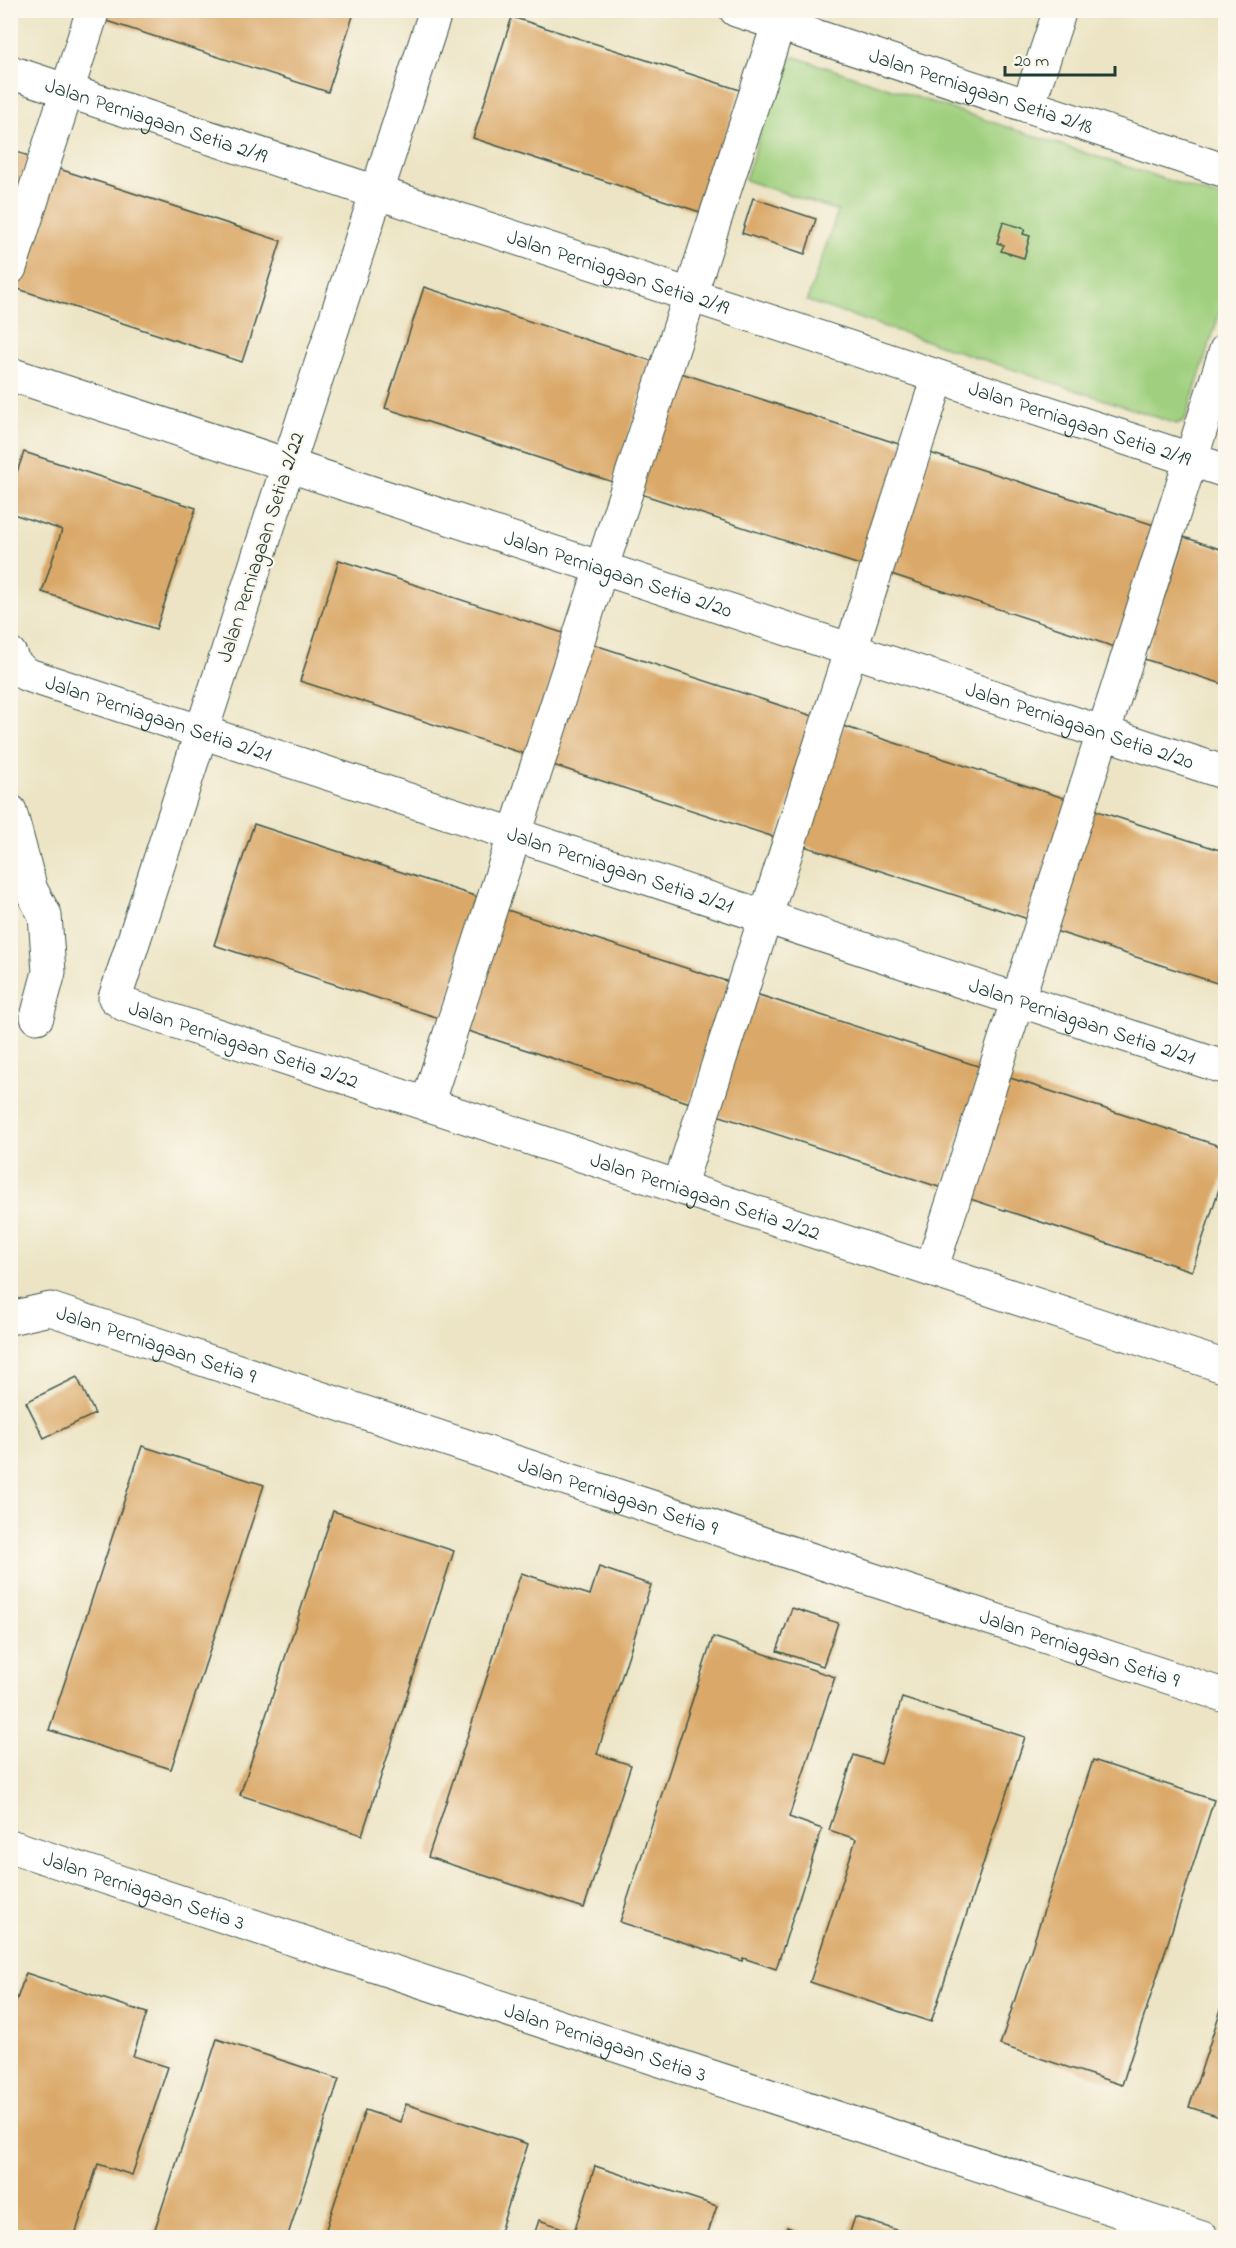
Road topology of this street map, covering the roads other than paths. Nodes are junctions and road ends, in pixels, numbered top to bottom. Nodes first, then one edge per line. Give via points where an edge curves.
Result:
1 (93, 10) edge
2 (436, 10) edge
3 (736, 10) edge
4 (1060, 10) edge
5 (780, 17) edge
6 (10, 72) edge
7 (67, 91) junction
8 (1028, 106) junction
9 (1226, 171) edge
10 (376, 192) junction
11 (10, 268) edge
12 (690, 295) junction
13 (1226, 350) edge
14 (10, 374) edge
15 (938, 377) junction
16 (1191, 459) junction
17 (287, 464) junction
18 (1226, 471) edge
19 (601, 567) junction
20 (851, 650) junction
21 (14, 661) edge
22 (199, 731) junction
23 (1103, 733) junction
24 (1226, 773) edge
25 (10, 811) edge
26 (514, 834) junction
27 (766, 917) junction
28 (1018, 999) junction
29 (37, 1017) dead end
30 (1226, 1068) edge
31 (427, 1104) junction
32 (679, 1187) junction
33 (931, 1270) junction
34 (10, 1318) edge
35 (1226, 1367) edge
36 (1226, 1696) edge
37 (10, 1846) edge
38 (1202, 2238) edge

1 - 7 street
2 - 10 street, Jalan Perniagaan Setia 2/22
3 - 5 street, Jalan Perniagaan Setia 2/18
4 - 8 street
5 - 8 street, Jalan Perniagaan Setia 2/18
5 - 12 street
6 - 7 street, Jalan Perniagaan Setia 2/19
7 - 10 street, Jalan Perniagaan Setia 2/19
7 - 11 street
8 - 9 street, Jalan Perniagaan Setia 2/18
10 - 12 street, Jalan Perniagaan Setia 2/19
10 - 17 street, Jalan Perniagaan Setia 2/22
12 - 15 street, Jalan Perniagaan Setia 2/19
12 - 19 street
13 - 16 street
14 - 17 street, Jalan Perniagaan Setia 2/20
15 - 16 street, Jalan Perniagaan Setia 2/19
15 - 20 street
16 - 18 street, Jalan Perniagaan Setia 2/19
16 - 23 street
17 - 19 street, Jalan Perniagaan Setia 2/20
17 - 22 street, Jalan Perniagaan Setia 2/22
19 - 20 street, Jalan Perniagaan Setia 2/20
19 - 26 street
20 - 23 street, Jalan Perniagaan Setia 2/20
20 - 27 street
21 - 22 street, Jalan Perniagaan Setia 2/21 via 25,674
22 - 26 street, Jalan Perniagaan Setia 2/21
22 - 31 street, Jalan Perniagaan Setia 2/22 via 115,998 125,1005
23 - 24 street, Jalan Perniagaan Setia 2/20
23 - 28 street
25 - 29 street via 31,890 45,915 49,972
26 - 27 street, Jalan Perniagaan Setia 2/21
26 - 31 street
27 - 28 street, Jalan Perniagaan Setia 2/21
27 - 32 street
28 - 30 street, Jalan Perniagaan Setia 2/21
28 - 33 street
31 - 32 street, Jalan Perniagaan Setia 2/22
32 - 33 street, Jalan Perniagaan Setia 2/22
33 - 35 street, Jalan Perniagaan Setia 2/22
34 - 36 street, Jalan Perniagaan Setia 9 via 50,1309
37 - 38 street, Jalan Perniagaan Setia 3

